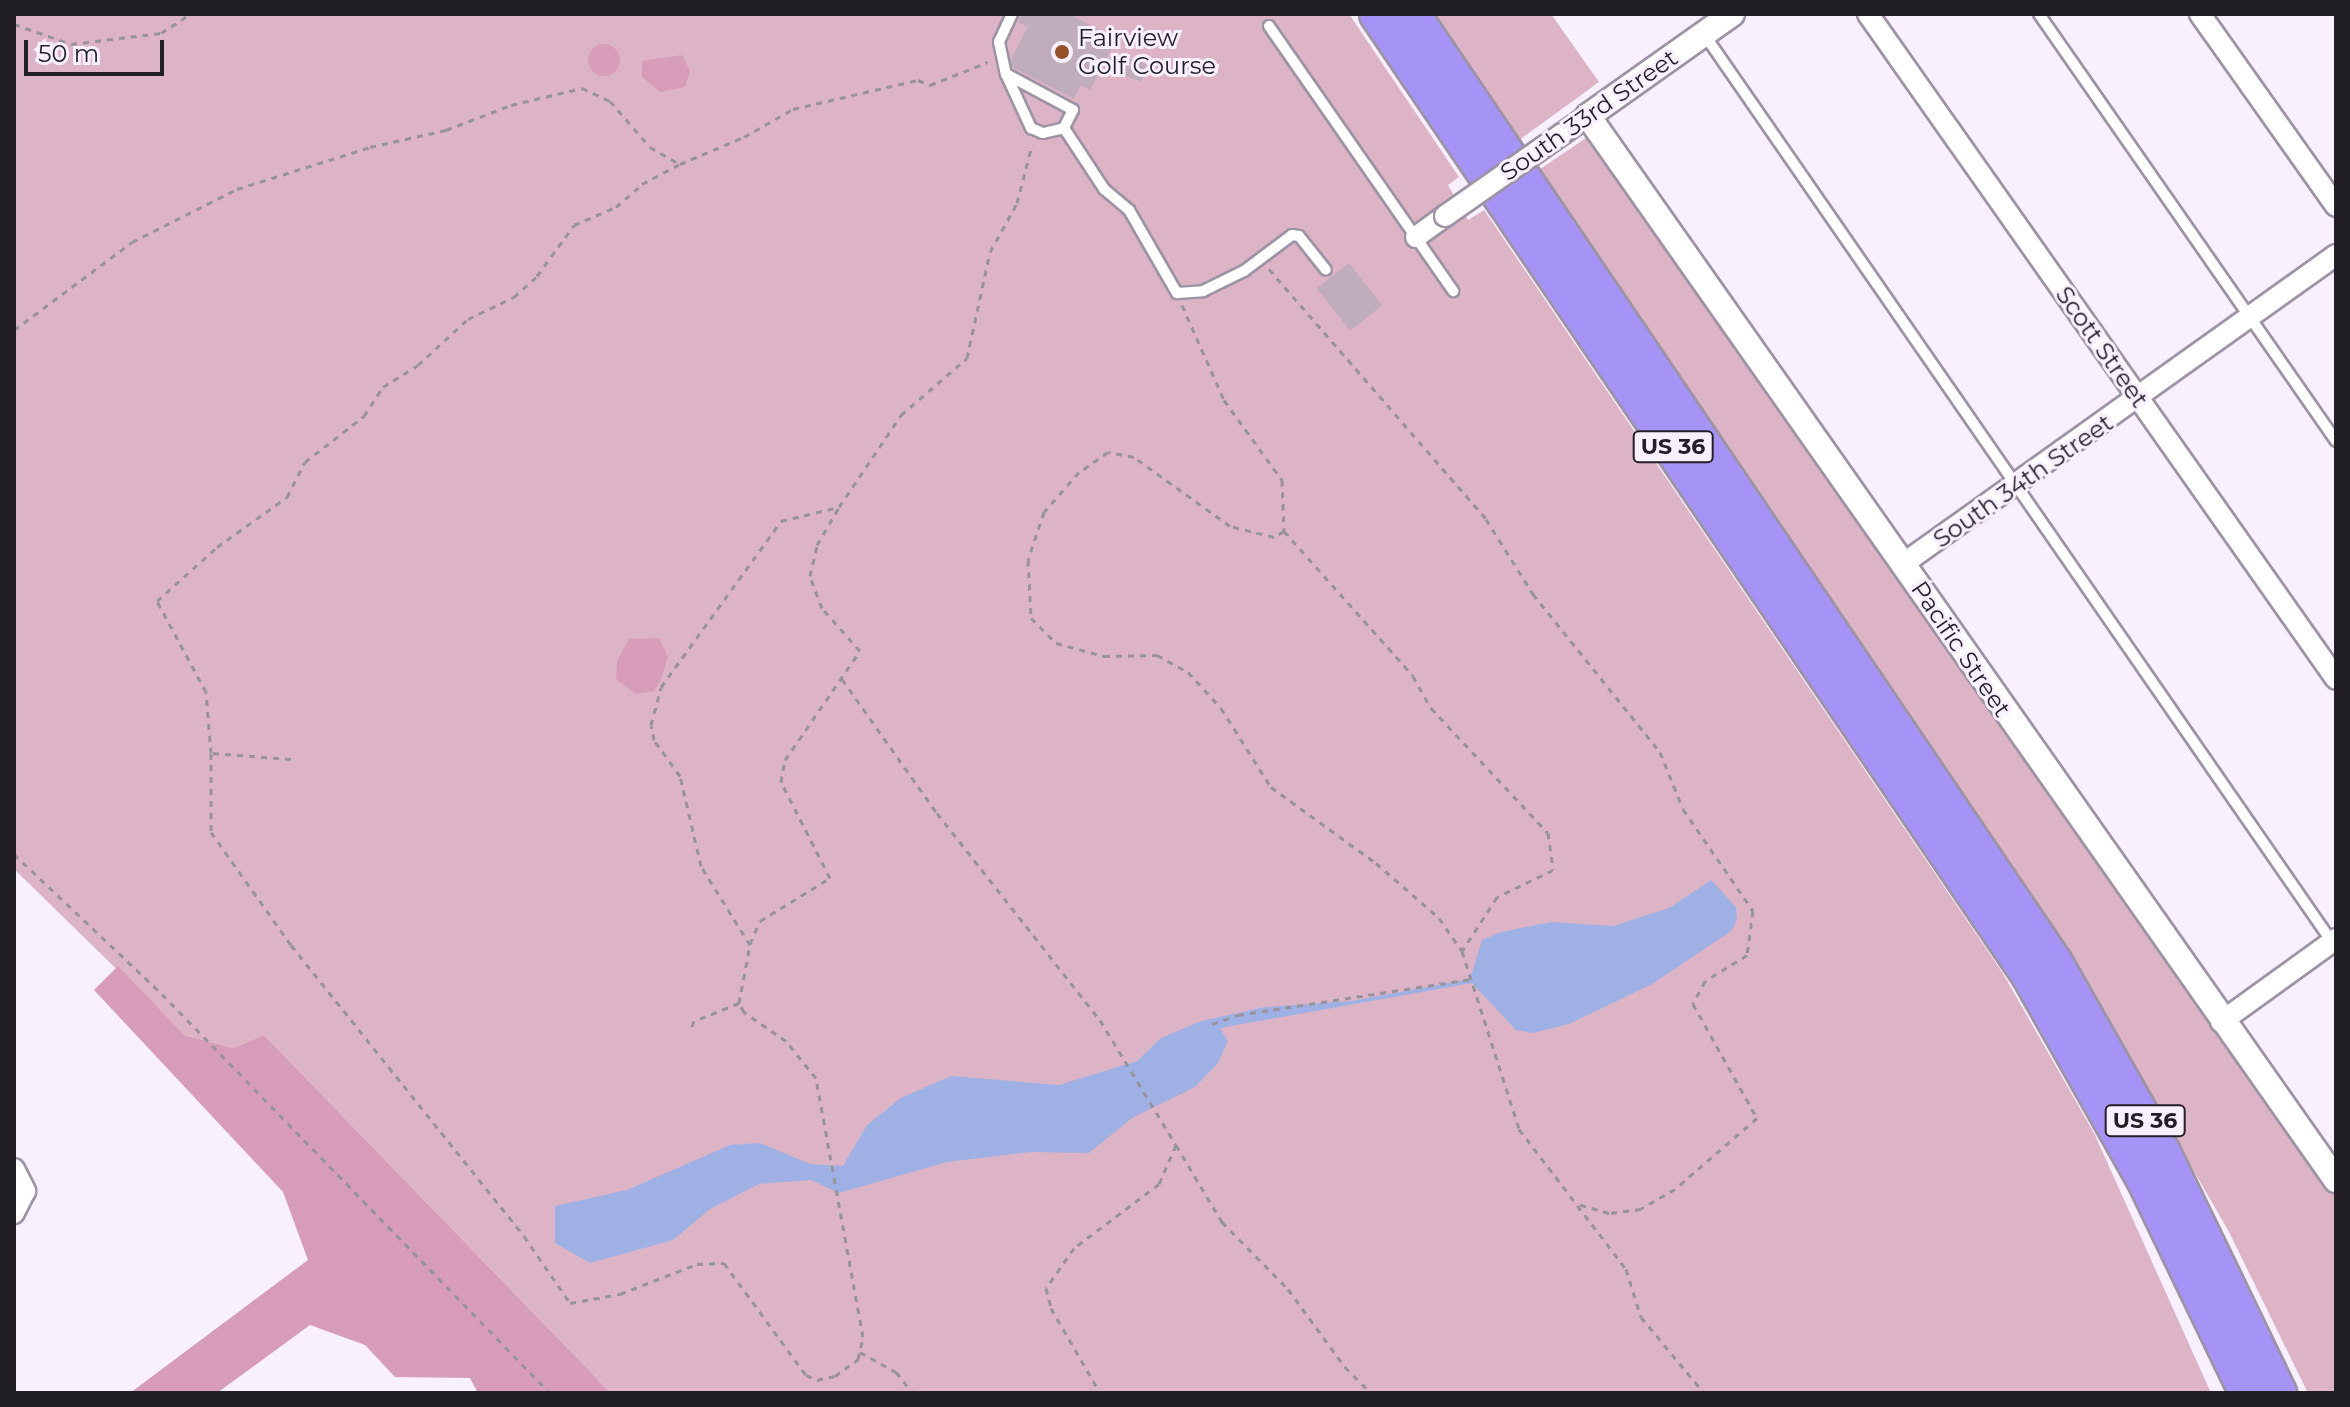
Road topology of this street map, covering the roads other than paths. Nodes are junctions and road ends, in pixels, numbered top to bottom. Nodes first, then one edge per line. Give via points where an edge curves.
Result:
1 (1012, 14) edge
2 (1378, 14) edge
3 (1411, 14) edge
4 (1732, 14) edge
5 (1868, 14) edge
6 (2039, 14) edge
7 (2200, 14) edge
8 (1269, 26) dead end
9 (1704, 34) junction
10 (1006, 74) junction
11 (1588, 116) junction
12 (1064, 128) junction
13 (2336, 206) edge
14 (1416, 237) junction
15 (2336, 255) edge
16 (1326, 270) dead end
17 (1453, 291) dead end
18 (2250, 318) junction
19 (2140, 400) junction
20 (2336, 441) edge
21 (2018, 484) junction
22 (1903, 564) junction
23 (2336, 679) edge
24 (2335, 942) edge
25 (2221, 1022) junction
26 (14, 1169) edge
27 (2336, 1180) edge
28 (14, 1213) edge
29 (2248, 1393) edge
30 (2278, 1393) edge

1 - 10 lane via 999,42
2 - 29 highway, US 36 via 2030,975 2144,1177
3 - 30 highway, US 36 via 2054,963 2162,1153
4 - 9 street, South 33rd Street
5 - 19 street, Scott Street
6 - 18 lane
7 - 13 street
8 - 14 lane
9 - 11 street, South 33rd Street
9 - 21 lane
10 - 12 lane via 1024,119 1036,130
10 - 12 lane via 1073,110
11 - 14 street, South 33rd Street, bridge
11 - 22 street, Pacific Street
12 - 16 lane via 1104,189 1129,210 1177,293 1203,291 1262,260 1292,235 1299,236
14 - 17 lane
15 - 18 street, South 34th Street
18 - 19 street, South 34th Street
18 - 20 lane
19 - 21 street, South 34th Street
19 - 23 street, Scott Street
21 - 22 street, South 34th Street
21 - 24 lane
22 - 25 street, Pacific Street
24 - 25 street
25 - 27 street, Pacific Street
26 - 28 street via 25,1191

